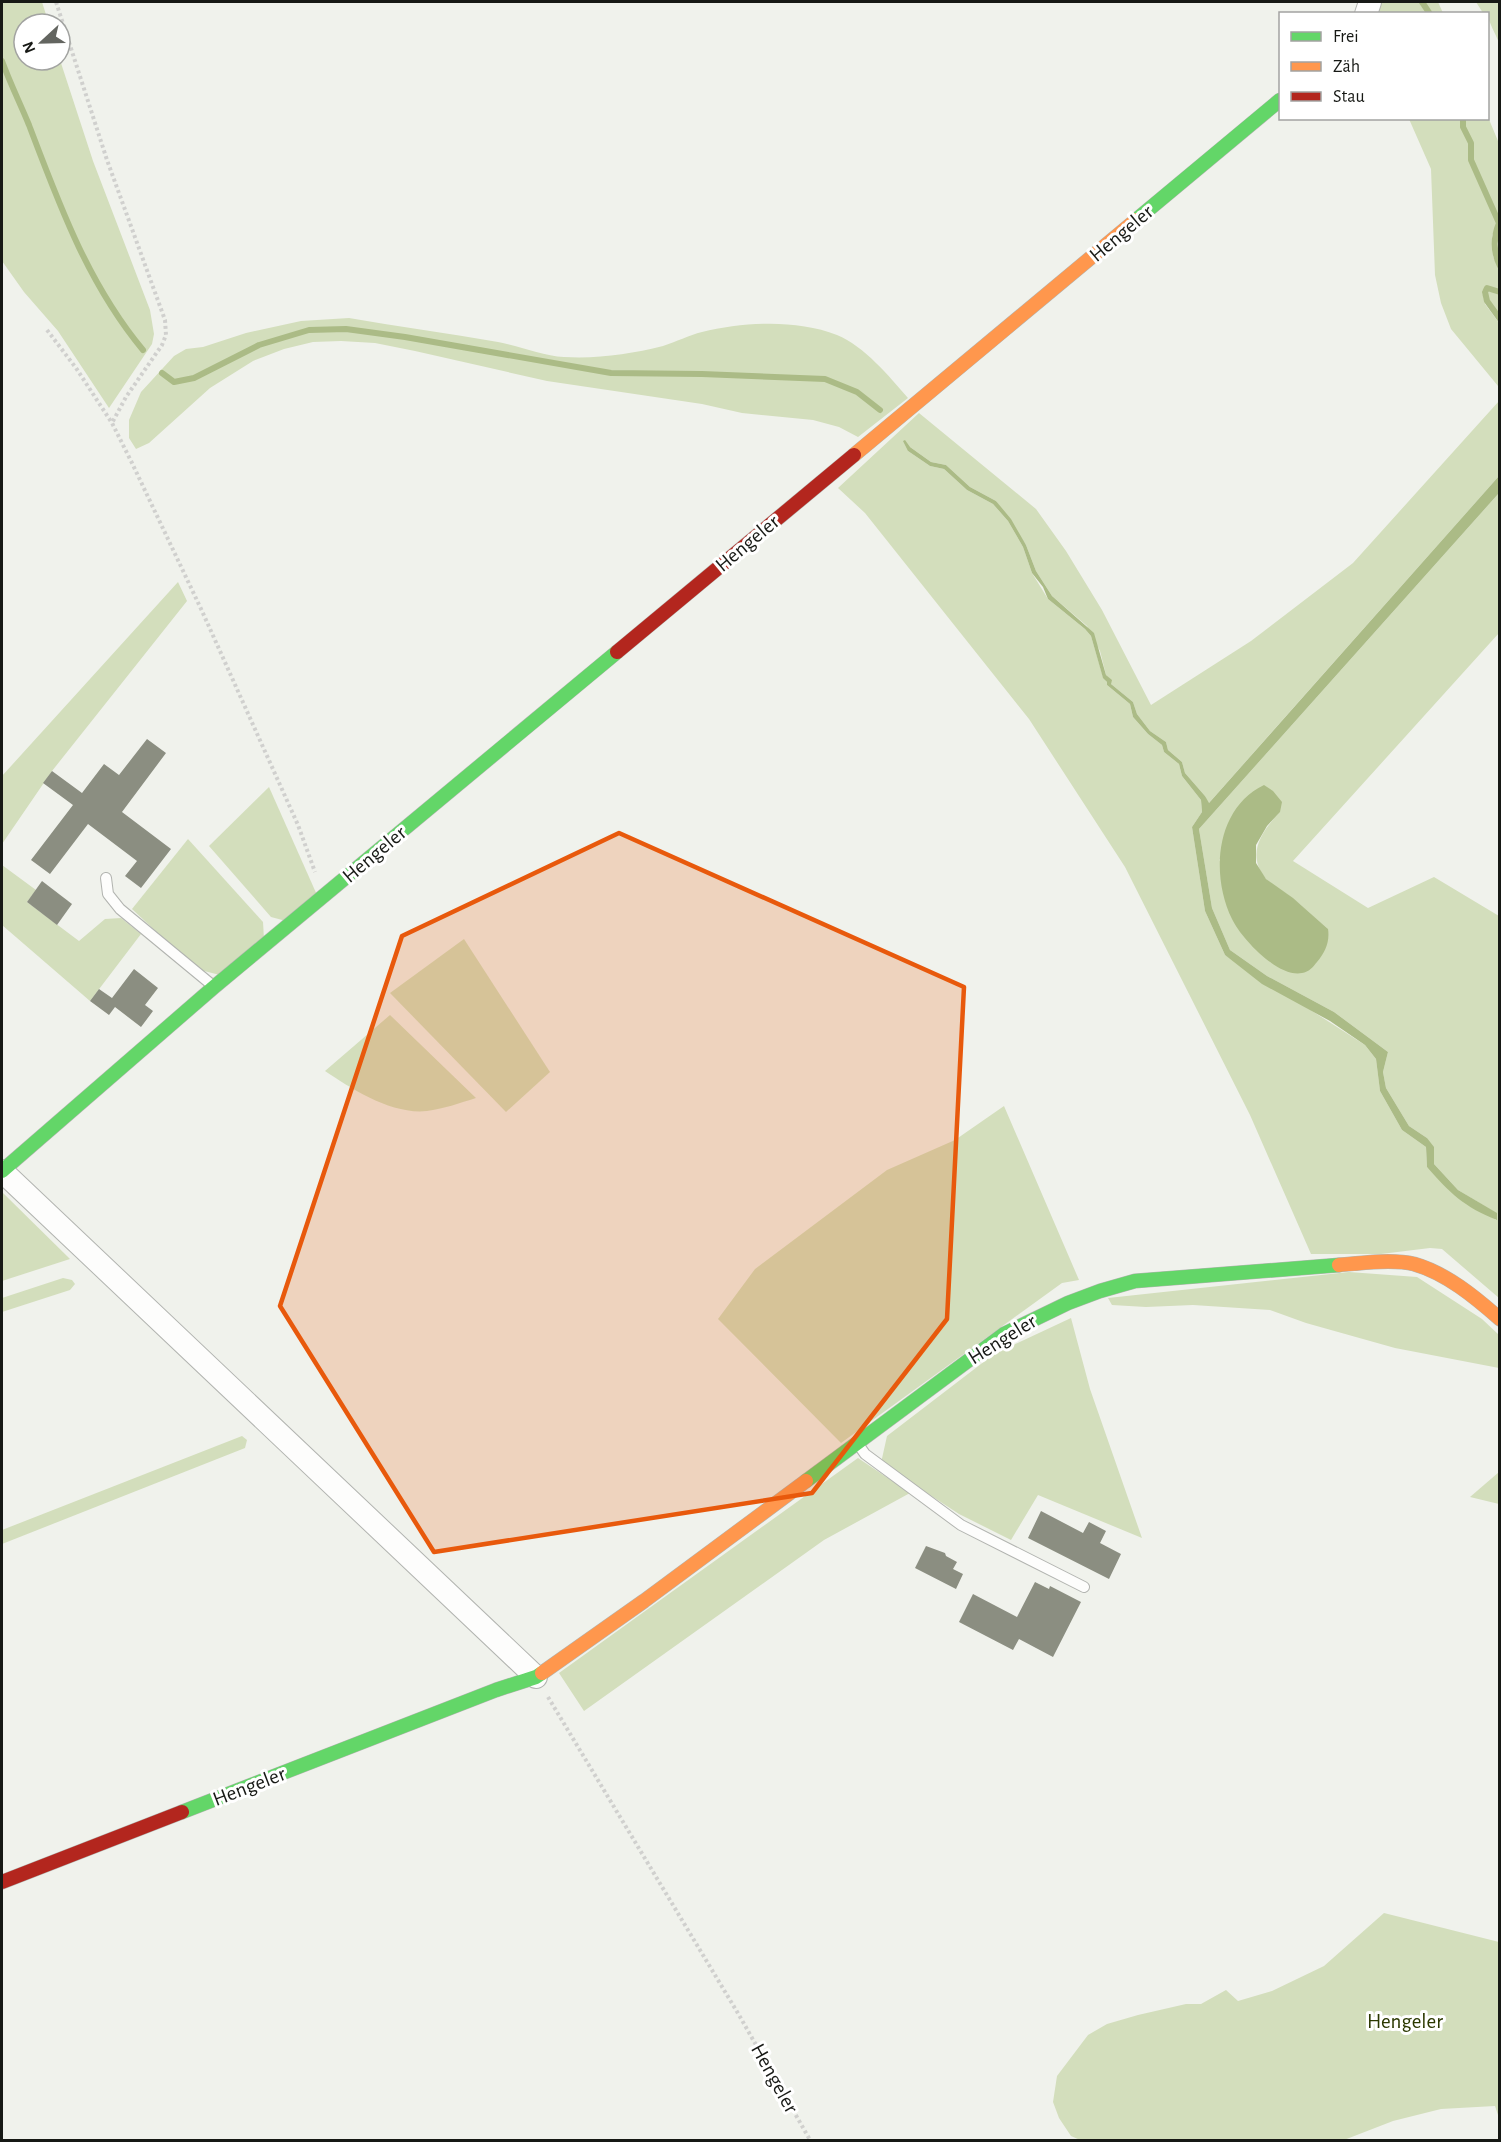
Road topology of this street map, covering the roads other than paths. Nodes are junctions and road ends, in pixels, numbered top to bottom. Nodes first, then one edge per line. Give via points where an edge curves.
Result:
1 (1279, 102) edge
2 (106, 878) dead end
3 (214, 987) junction
4 (2, 1171) edge
5 (1500, 1319) edge
6 (857, 1443) junction
7 (1084, 1587) dead end
8 (536, 1677) junction
9 (2, 1882) edge

1 - 3 street, Hengeler
2 - 3 lane via 108,894 120,909
3 - 4 street, Hengeler
4 - 8 street
5 - 6 street, Hengeler via 1447,1279 1413,1264 1374,1262 1136,1281 1103,1288 1048,1310 1004,1334
6 - 7 lane via 865,1454 961,1525
6 - 8 street, Hengeler
8 - 9 street, Hengeler

